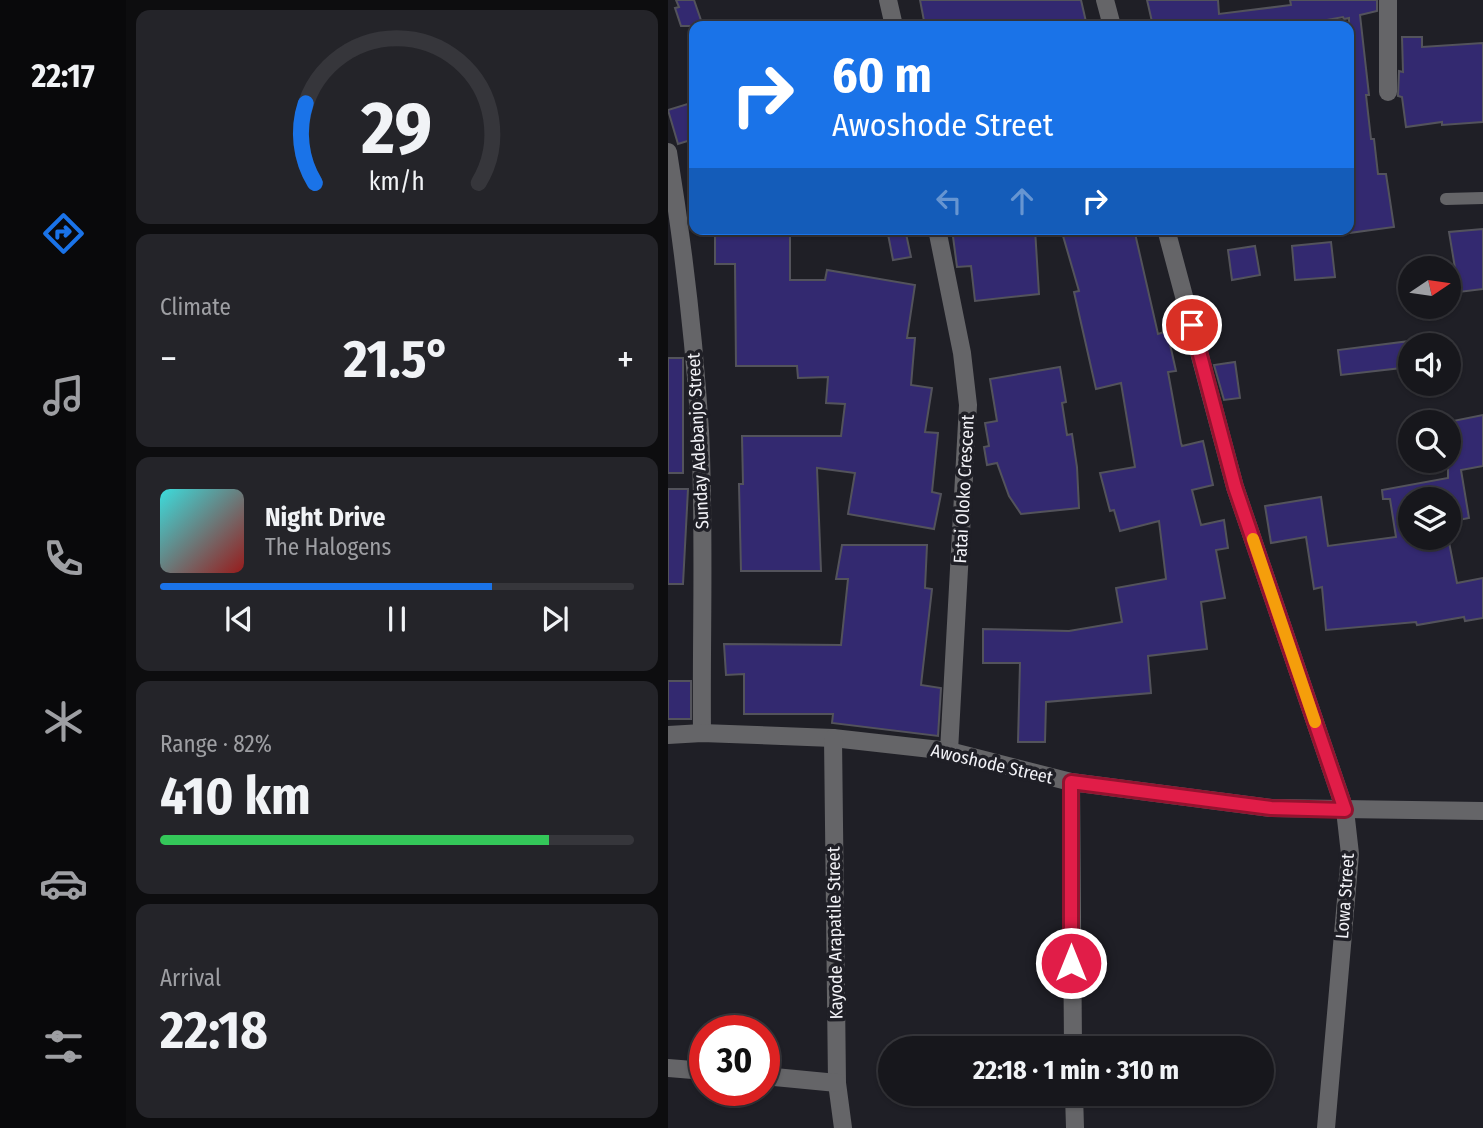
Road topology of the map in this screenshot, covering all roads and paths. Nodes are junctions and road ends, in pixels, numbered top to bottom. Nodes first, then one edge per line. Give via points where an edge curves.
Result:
1 (888, 0) edge
2 (1105, 0) edge
3 (1388, 0) edge
4 (893, 21) edge
5 (1111, 21) edge
6 (1388, 92) dead end
7 (668, 152) edge
8 (1482, 198) edge
9 (1446, 199) dead end
10 (937, 235) edge
11 (1168, 235) edge
12 (702, 733) junction
13 (668, 734) edge
14 (833, 738) junction
15 (950, 751) junction
16 (1071, 782) junction
17 (1345, 810) junction
18 (1482, 811) edge
19 (1073, 1036) edge
20 (668, 1068) edge
21 (689, 1070) edge
22 (780, 1078) edge
23 (837, 1083) junction
24 (1074, 1106) edge
25 (843, 1128) edge
26 (1075, 1128) edge
27 (1326, 1128) edge

1 - 4 street
2 - 5 street
3 - 6 street
7 - 12 street, Sunday Adebanjo Street via 686,265 700,431
8 - 9 lane
10 - 15 street, Fatai Oloko Crescent via 962,352 968,405
11 - 17 street, Lowa Street via 1235,487
12 - 13 street, Awoshode Street
12 - 14 street, Awoshode Street
14 - 15 street, Awoshode Street
14 - 23 street, Kayode Arapatile Street
15 - 16 street, Awoshode Street
16 - 17 street, Awoshode Street via 1271,808
16 - 19 street
17 - 18 street, Awoshode Street
17 - 27 street, Lowa Street via 1350,854
20 - 21 street
22 - 23 street
23 - 25 street, Kayode Arapatile Street
24 - 26 street

